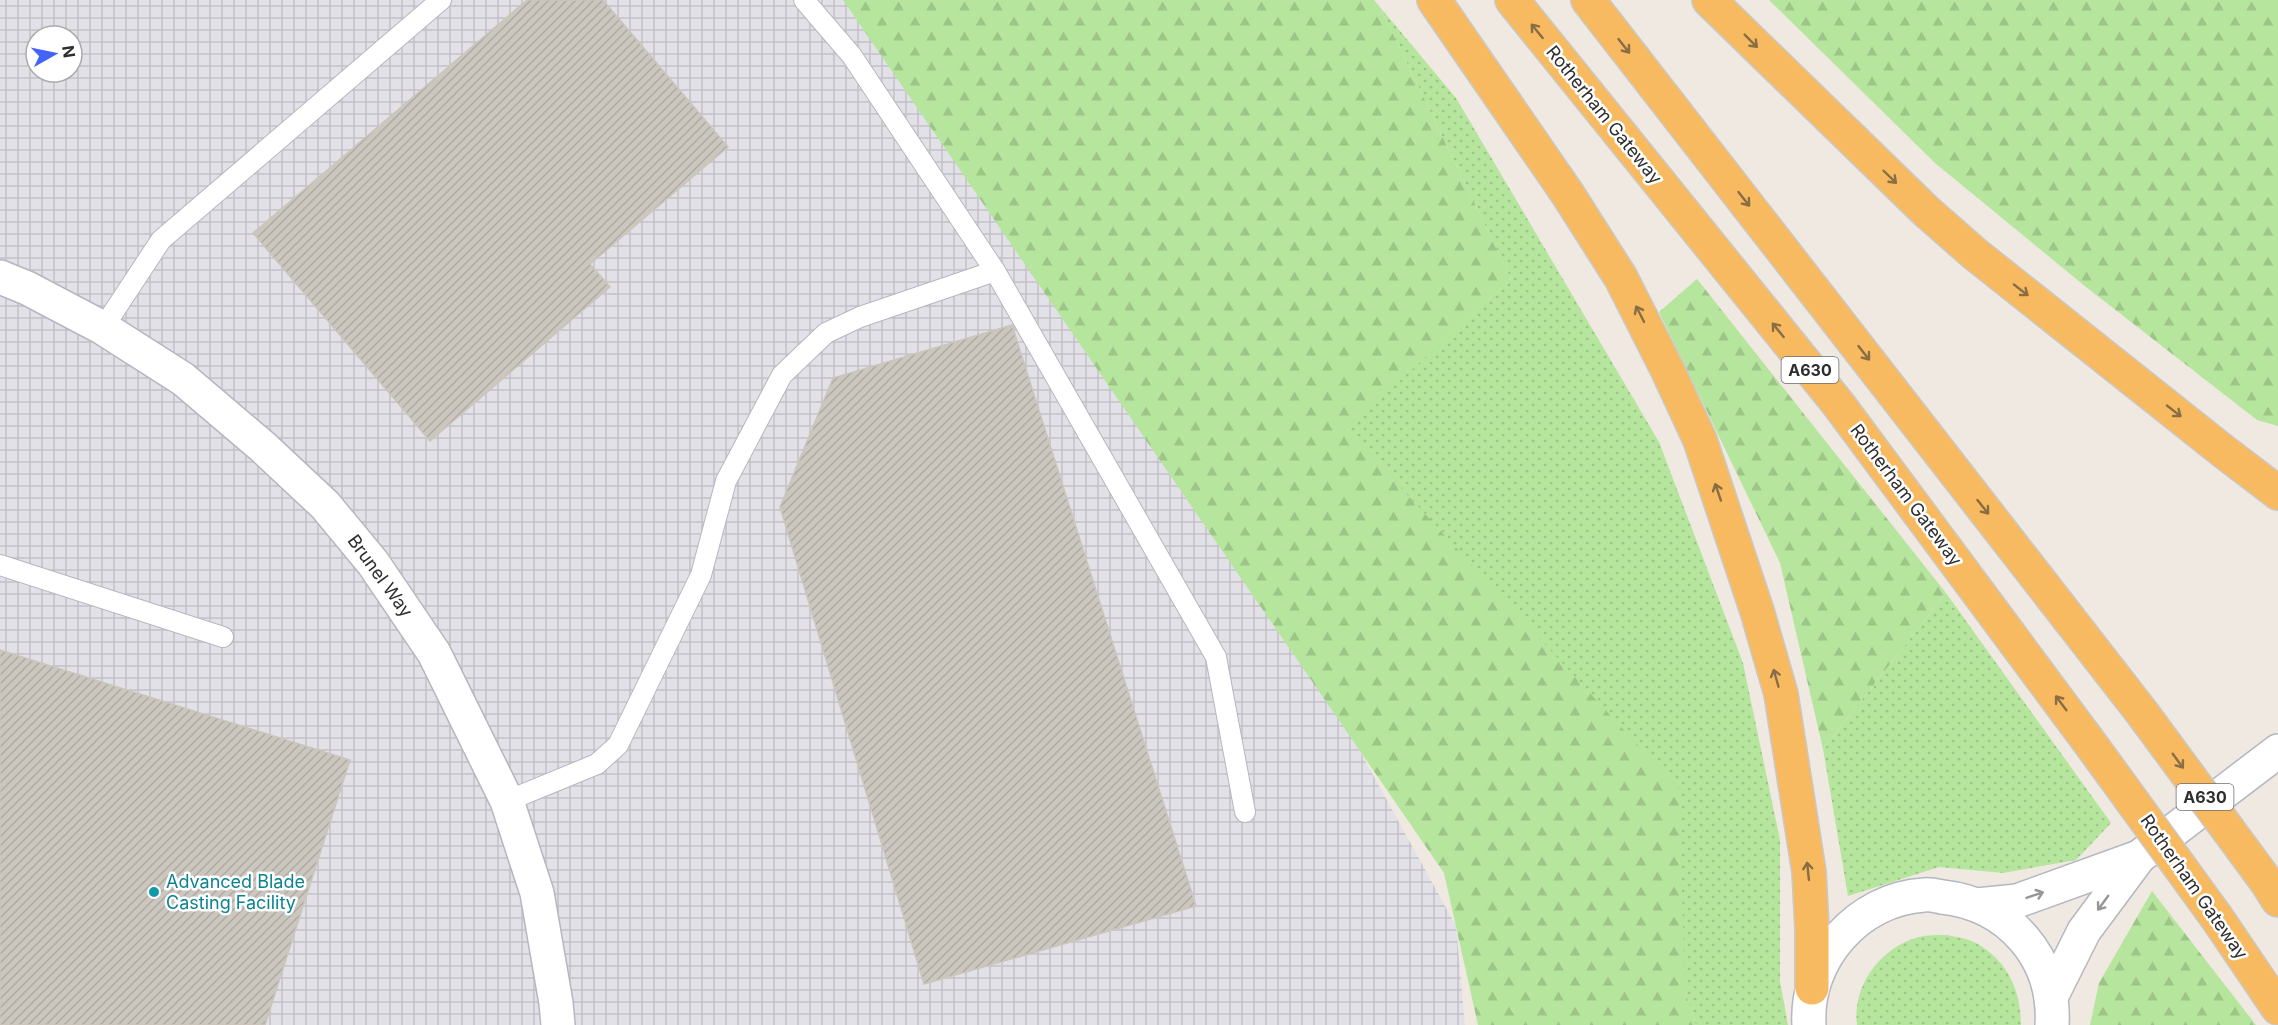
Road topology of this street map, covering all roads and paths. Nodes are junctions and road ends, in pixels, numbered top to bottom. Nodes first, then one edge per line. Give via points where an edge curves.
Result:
1 (441, 0) edge
2 (804, 0) edge
3 (1434, 0) edge
4 (1512, 0) edge
5 (1587, 0) edge
6 (1709, 0) edge
7 (995, 271) junction
8 (0, 277) edge
9 (103, 328) junction
10 (2273, 485) edge
11 (0, 565) edge
12 (223, 637) dead end
13 (2278, 751) edge
14 (507, 801) junction
15 (1245, 812) dead end
16 (2139, 856) junction
17 (2272, 891) edge
18 (1977, 906) junction
19 (1812, 988) junction
20 (2278, 1008) edge
21 (2051, 1011) edge
22 (558, 1025) edge
23 (1809, 1025) edge

1 - 9 lane via 161,240
2 - 7 lane via 852,56
19 -> 3 highway via 1809,872 1781,694 1700,440 1622,278
20 -> 4 highway, Rotherham Gateway / A630, bridge via 2096,750 1839,405
5 -> 17 highway, A630, bridge via 2143,714
6 -> 10 highway via 1950,232 2223,451
7 - 14 lane via 860,316 826,333 782,375 726,481 701,575 618,745 597,764
7 - 15 lane via 1216,657
8 - 9 street, Brunel Way
9 - 14 street, Brunel Way via 183,379 325,505 373,563 434,653
11 - 12 lane
13 - 16 street
14 - 22 street, Brunel Way via 537,894
18 -> 16 street via 2018,901
16 -> 21 street via 2084,931
18 - 19 street via 1964,899 1924,895 1886,903 1853,923 1827,952
18 - 21 street via 1999,915 2027,942 2045,972
19 - 23 street

